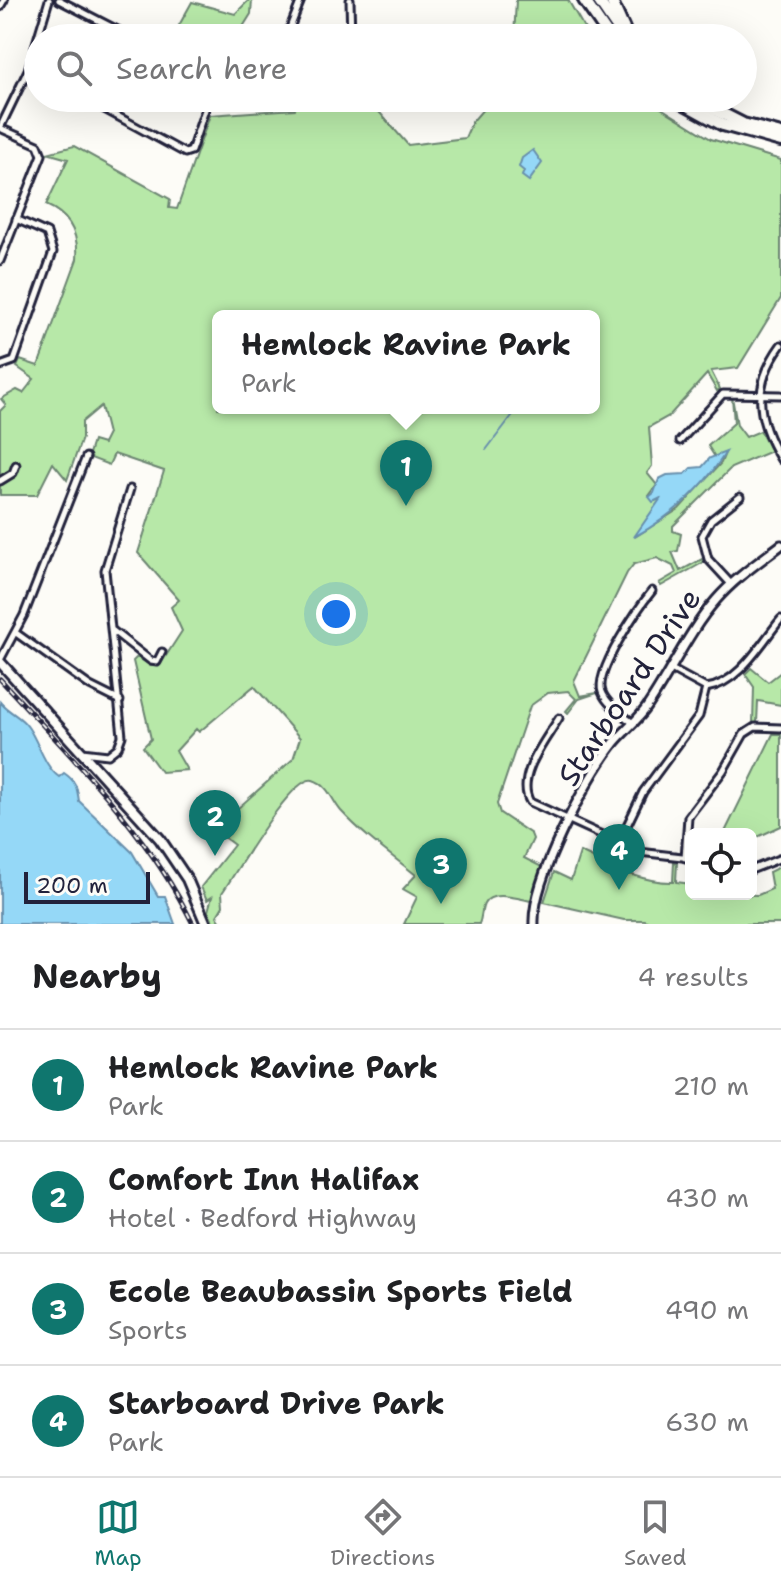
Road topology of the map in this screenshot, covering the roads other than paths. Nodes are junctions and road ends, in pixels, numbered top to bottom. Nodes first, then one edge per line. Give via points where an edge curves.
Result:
1 (4, 0) edge
2 (49, 0) edge
3 (59, 0) edge
4 (301, 0) edge
5 (350, 0) edge
6 (584, 0) edge
7 (591, 0) edge
8 (598, 0) edge
9 (611, 0) edge
10 (0, 7) edge
11 (42, 24) edge
12 (106, 24) edge
13 (292, 24) edge
14 (351, 24) edge
15 (602, 24) edge
16 (604, 24) edge
17 (616, 24) edge
18 (620, 24) edge
19 (24, 78) edge
20 (110, 112) edge
21 (205, 112) edge
22 (699, 112) edge
23 (719, 112) edge
24 (0, 128) edge
25 (781, 134) edge
26 (781, 141) edge
27 (16, 219) junction
28 (0, 261) edge
29 (781, 345) edge
30 (0, 366) edge
31 (759, 395) junction
32 (781, 395) edge
33 (680, 441) dead end
34 (86, 457) dead end
35 (781, 460) edge
36 (16, 465) dead end
37 (2, 481) edge
38 (130, 489) dead end
39 (740, 497) dead end
40 (781, 545) edge
41 (731, 584) junction
42 (652, 591) dead end
43 (781, 619) edge
44 (112, 631) junction
45 (16, 633) junction
46 (162, 652) dead end
47 (0, 661) edge
48 (671, 669) junction
49 (706, 688) junction
50 (120, 701) junction
51 (559, 718) dead end
52 (633, 723) junction
53 (781, 728) edge
54 (81, 752) junction
55 (568, 821) junction
56 (688, 828) edge
57 (618, 844) junction
58 (685, 858) edge
59 (781, 858) edge
60 (757, 868) edge
61 (206, 924) edge
62 (534, 924) edge

1 - 10 street
2 - 11 street
3 - 12 street
4 - 13 street
5 - 14 street
6 - 15 highway
7 - 16 highway
8 - 17 highway
9 - 18 highway
19 - 24 street
20 - 21 street via 185,153 196,143
22 - 26 highway via 723,125
23 - 25 highway
24 - 27 street via 42,150
27 - 28 street
27 - 30 street via 47,233 53,252 14,361
29 - 31 street via 763,374
31 - 32 street
31 - 33 street via 723,394
31 - 35 street via 763,427
34 - 45 street
36 - 37 street
38 - 44 street via 105,570
39 - 41 street via 711,520 702,536 708,559
40 - 41 street, Starboard Drive
41 - 48 street, Starboard Drive via 696,626
42 - 52 street via 601,680 603,695
43 - 49 street via 741,669 722,684
44 - 46 street via 151,661 157,662
44 - 50 street
45 - 47 street
45 - 50 street
47 - 54 main road
48 - 49 street
48 - 52 street, Starboard Drive
49 - 57 street via 699,716 643,792
50 - 54 street via 123,734 118,747 103,757
51 - 55 street via 524,788 530,802
52 - 55 street, Starboard Drive via 591,776
53 - 56 street via 755,727 744,734 688,817
54 - 61 main road via 174,856
55 - 57 street
55 - 62 street, Starboard Drive via 536,900
57 - 58 street via 656,856
59 - 60 street

